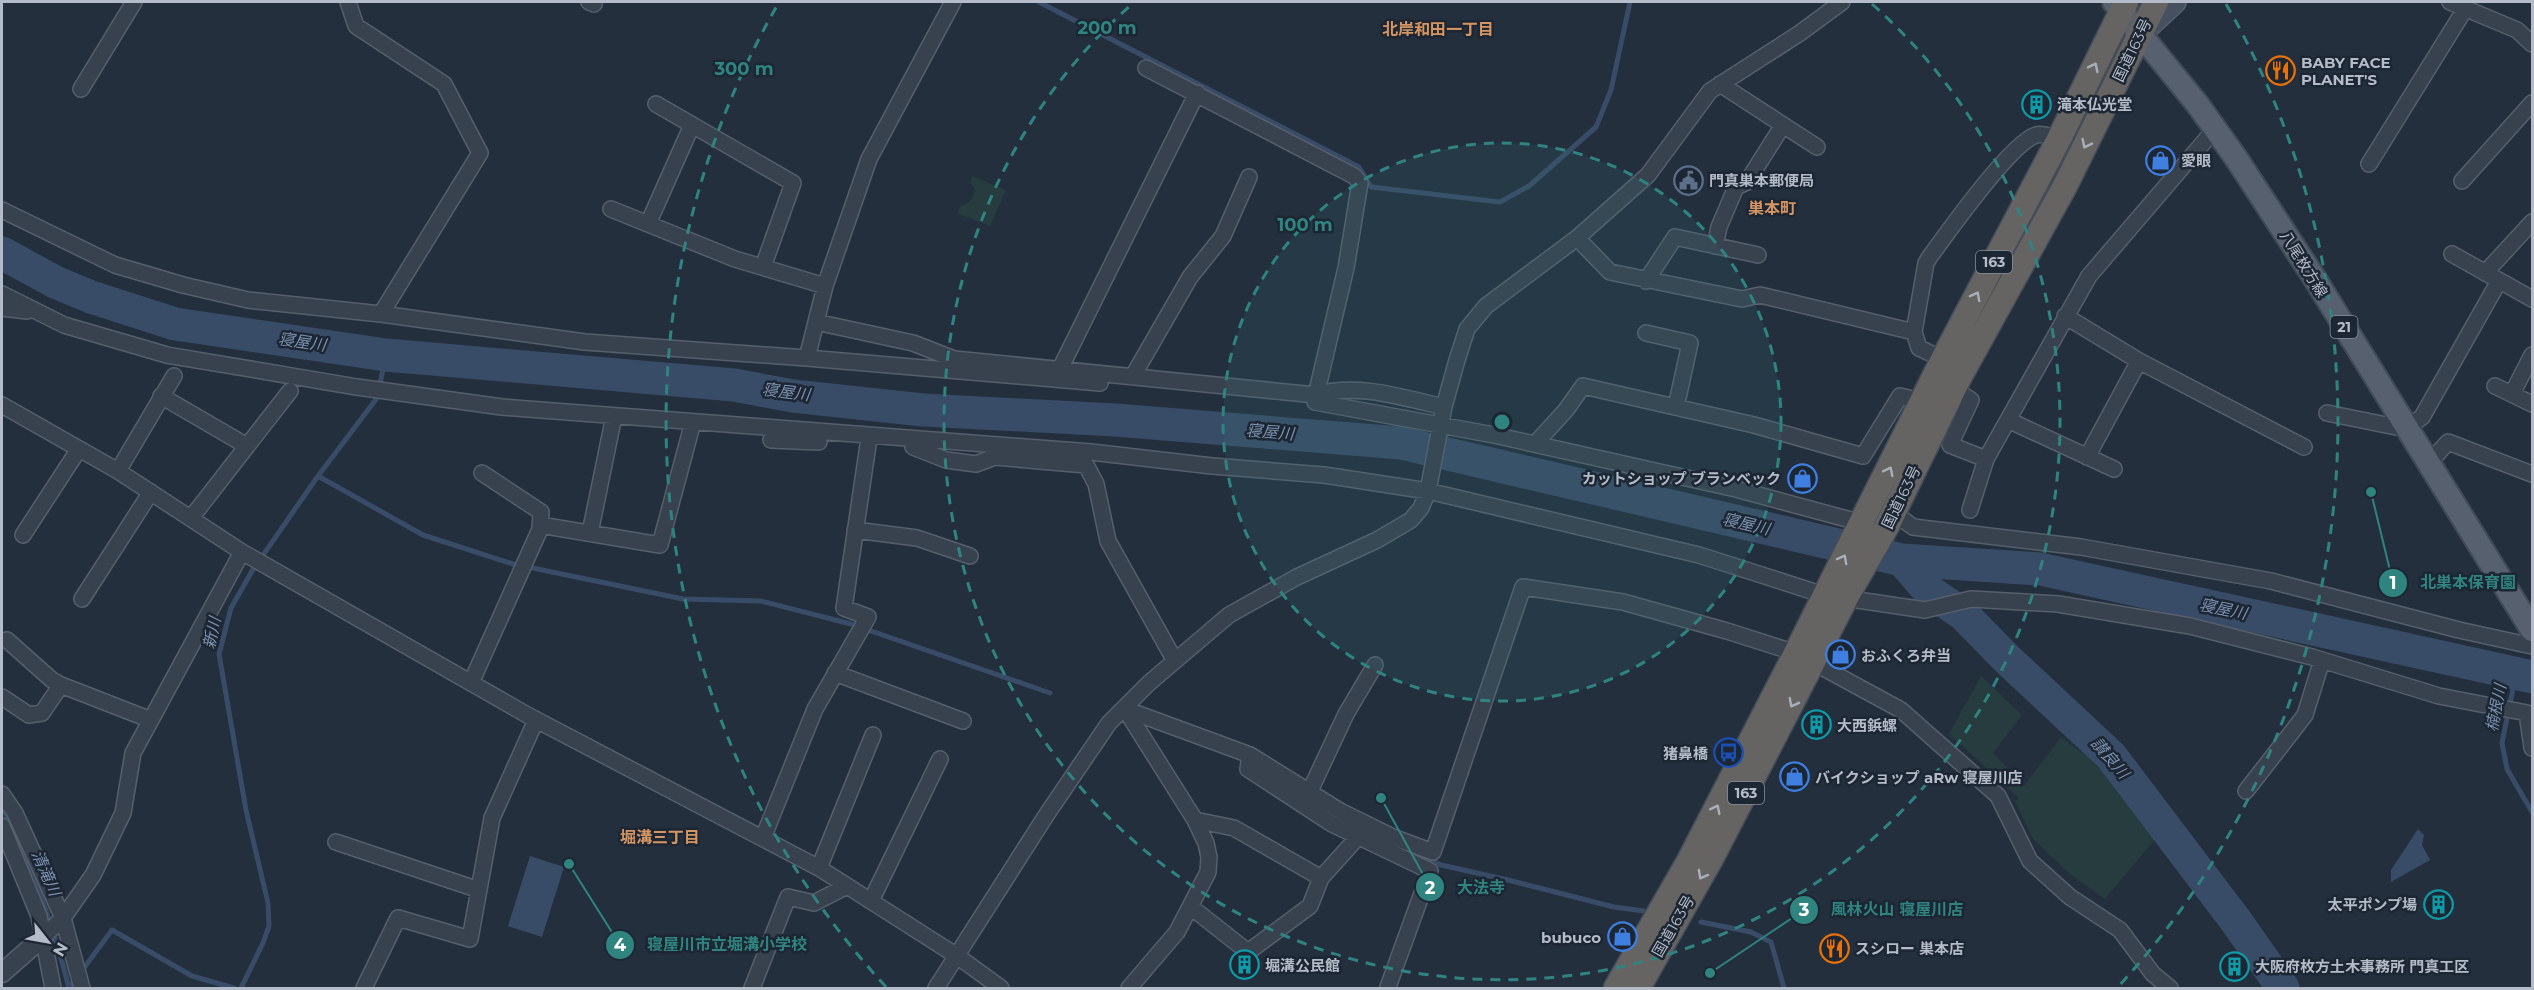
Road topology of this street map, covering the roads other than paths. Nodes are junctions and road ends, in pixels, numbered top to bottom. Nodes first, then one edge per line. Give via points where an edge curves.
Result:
1 (134, 2) edge
2 (348, 2) edge
3 (953, 2) edge
4 (1842, 2) edge
5 (2156, 2) edge
6 (2175, 2) edge
7 (2450, 2) edge
8 (2121, 5) edge
9 (2465, 9) junction
10 (2140, 35) junction
11 (2532, 44) edge
12 (1146, 68) dead end
13 (1720, 84) junction
14 (81, 89) dead end
15 (1197, 93) junction
16 (2532, 103) edge
17 (656, 104) dead end
18 (692, 125) junction
19 (1783, 125) junction
20 (2215, 129) junction
21 (2059, 139) junction
22 (1817, 147) dead end
23 (2368, 165) dead end
24 (1249, 177) dead end
25 (2462, 181) dead end
26 (611, 209) dead end
27 (2, 210) edge
28 (2532, 222) edge
29 (648, 224) junction
30 (1577, 238) junction
31 (1715, 246) junction
32 (2452, 254) dead end
33 (1758, 255) dead end
34 (763, 267) junction
35 (2485, 273) junction
36 (1646, 281) junction
37 (2499, 281) junction
38 (825, 286) junction
39 (2, 294) edge
40 (2532, 299) edge
41 (2, 308) edge
42 (36, 312) junction
43 (381, 314) junction
44 (2065, 316) junction
45 (816, 322) junction
46 (1914, 332) junction
47 (1646, 333) dead end
48 (2532, 355) edge
49 (807, 358) junction
50 (1943, 359) junction
51 (2139, 361) junction
52 (1060, 369) junction
53 (174, 376) dead end
54 (1133, 376) junction
55 (2495, 386) dead end
56 (1954, 389) junction
57 (290, 391) dead end
58 (2512, 394) junction
59 (161, 396) junction
60 (1315, 398) junction
61 (1924, 402) junction
62 (2532, 404) edge
63 (2, 406) edge
64 (1444, 407) junction
65 (1676, 407) junction
66 (2327, 413) dead end
67 (614, 416) junction
68 (2008, 420) junction
69 (693, 422) junction
70 (1441, 424) junction
71 (2406, 429) junction
72 (771, 440) dead end
73 (1535, 444) junction
74 (868, 445) junction
75 (987, 445) junction
76 (248, 446) junction
77 (913, 447) junction
78 (2304, 447) dead end
79 (79, 448) junction
80 (2087, 457) junction
81 (1986, 459) junction
82 (2429, 463) junction
83 (2114, 469) dead end
84 (118, 471) junction
85 (482, 473) dead end
86 (2532, 474) edge
87 (1428, 491) junction
88 (152, 492) junction
89 (1970, 510) dead end
90 (191, 518) junction
91 (1890, 519) junction
92 (1862, 523) junction
93 (540, 525) junction
94 (855, 530) junction
95 (590, 533) junction
96 (23, 536) dead end
97 (970, 556) dead end
98 (252, 557) junction
99 (1840, 596) junction
100 (82, 599) dead end
101 (2532, 630) edge
102 (7, 640) dead end
103 (2532, 646) edge
104 (1805, 658) junction
105 (2322, 660) junction
106 (1175, 661) junction
107 (1375, 665) dead end
108 (835, 673) junction
109 (471, 683) junction
110 (61, 685) junction
111 (2, 697) edge
112 (1125, 709) junction
113 (151, 720) junction
114 (536, 720) junction
115 (963, 721) dead end
116 (873, 735) dead end
117 (2532, 748) edge
118 (1250, 755) junction
119 (940, 759) dead end
120 (2246, 791) dead end
121 (1309, 793) junction
122 (2, 794) edge
123 (1195, 820) junction
124 (2, 826) edge
125 (1358, 837) junction
126 (763, 838) junction
127 (336, 842) dead end
128 (819, 868) junction
129 (1321, 878) junction
130 (847, 886) junction
131 (479, 890) junction
132 (871, 901) junction
133 (1191, 907) junction
134 (53, 928) junction
135 (957, 956) junction
136 (2, 973) edge
137 (53, 988) edge
138 (82, 988) edge
139 (363, 988) edge
140 (752, 988) edge
141 (936, 988) edge
142 (1001, 988) edge
143 (1129, 988) edge
144 (1387, 988) edge
145 (1616, 988) edge
146 (1638, 988) edge
147 (2170, 988) edge

1 - 14 street
2 - 43 street via 356,26 444,84 480,153
3 - 38 street via 869,159
4 - 13 street
5 - 10 highway, 国道163号 / 163
6 - 10 main road
7 - 9 street
8 - 10 main road, 八尾枚方線 / 21
21 -> 8 highway, 国道163号 / 163
9 - 11 street via 2517,30
9 - 23 street
10 - 20 main road, 八尾枚方線 / 21
10 -> 56 highway, 国道163号 / 163 via 2065,186
12 - 15 street
13 - 19 street
13 - 30 street via 1710,91 1648,175
15 - 52 street
15 - 60 street via 1354,176 1360,183 1346,268
16 - 25 street
17 - 18 street
18 - 29 street
18 - 34 street via 792,183
19 - 22 street
19 - 31 street via 1748,182 1736,187
20 - 44 street via 2089,276
20 - 71 main road, 八尾枚方線 / 21 via 2315,279
21 - 46 street via 2043,134 2024,142 1982,188 1929,258
50 -> 21 highway, 国道163号 / 163
24 - 54 street via 1222,236 1190,278
26 - 29 street
27 - 43 street via 115,265 183,285 248,300
28 - 35 street
29 - 34 street
30 - 36 street via 1610,272
30 - 64 street via 1477,315 1467,329
31 - 33 street
31 - 36 street via 1675,237
32 - 35 street
34 - 38 street
35 - 37 street
36 - 46 street via 1742,298 1760,295
37 - 40 street
37 - 71 street via 2422,417
38 - 45 street
39 - 42 street
41 - 42 street
42 - 67 street via 64,325 167,355 234,368 502,407
43 - 49 street via 585,342
44 - 51 street
44 - 68 street
45 - 49 street
45 - 52 street via 913,344 954,359
46 - 50 street via 1919,348
47 - 65 street via 1690,343
48 - 58 street
49 - 60 street
50 - 61 highway, 国道163号 / 163
51 - 78 street
51 - 80 street
52 - 54 street
53 - 59 street
54 - 60 street
55 - 58 street
56 - 81 street via 1971,400 1950,445
56 - 91 highway, 国道163号 / 163
57 - 76 street
58 - 62 street
59 - 76 street
59 - 84 street
60 - 64 street via 1330,390 1383,393
60 - 70 street
61 - 65 street via 1900,396 1863,456
92 -> 61 highway, 国道163号 / 163
63 - 79 street
64 - 70 street
65 - 73 street via 1583,386
66 - 71 street
67 - 69 street
67 - 95 street
68 - 80 street
68 - 81 street
69 - 75 street
69 - 95 street via 660,545
70 - 73 street
70 - 87 street
71 - 82 main road, 八尾枚方線 / 21
72 - 74 street
73 - 92 street via 1736,489
74 - 77 street
74 - 94 street
75 - 77 street via 975,451
75 - 87 street via 1324,475
76 - 90 street
77 - 106 street via 946,460 976,464 994,457 1086,465 1096,484 1108,541
79 - 84 street
79 - 96 street
80 - 83 street
81 - 89 street
82 - 86 street via 2448,442
82 - 101 main road, 八尾枚方線 / 21
84 - 88 street
85 - 93 street via 541,512
87 - 99 street via 1699,555
87 - 106 street via 1411,520 1229,615
88 - 90 street
88 - 100 street
90 - 98 street
91 - 99 highway, 国道163号 / 163
91 - 103 street via 1913,527 2081,547 2271,581
99 -> 92 highway, 国道163号 / 163
93 - 95 street
93 - 109 street
94 - 97 street via 917,538
94 - 108 street via 844,609 868,617
98 - 109 street
98 - 113 street
99 - 104 highway, 国道163号 / 163
99 - 105 street via 1925,610 1971,599 2058,604 2190,626
102 - 110 street
104 - 121 street via 1623,602 1523,587 1433,852 1340,812
145 -> 104 highway, 国道163号 / 163
104 -> 146 highway, 国道163号 / 163 via 1706,870
104 - 147 street via 1900,710 1998,796 2030,861 2070,897 2120,930 2153,974
105 - 117 street via 2439,696 2527,713
105 - 120 street via 2305,715
106 - 112 street
107 - 121 street via 1346,714
108 - 115 street
108 - 126 street via 815,709
109 - 114 street
110 - 111 street via 42,713 29,715
110 - 113 street
112 - 118 street
112 - 123 street
112 - 135 street via 1109,723
113 - 134 street via 132,753 123,813 93,875
114 - 126 street
114 - 131 street via 492,818
116 - 128 street
118 - 121 street
118 - 125 street via 1248,769
119 - 132 street
122 - 134 street via 15,813
123 - 129 street via 1234,828
123 - 133 street via 1209,857 1208,872
124 - 134 street via 39,916
125 - 129 street
125 - 144 street via 1430,871
126 - 128 street
127 - 131 street
128 - 130 street
129 - 133 street via 1310,906 1248,952
130 - 132 street
130 - 140 street via 814,903 788,897
131 - 139 street via 470,939 398,918
132 - 135 street
133 - 143 street via 1177,932
134 - 136 street
134 - 137 street
134 - 138 street
135 - 141 street
135 - 142 street

